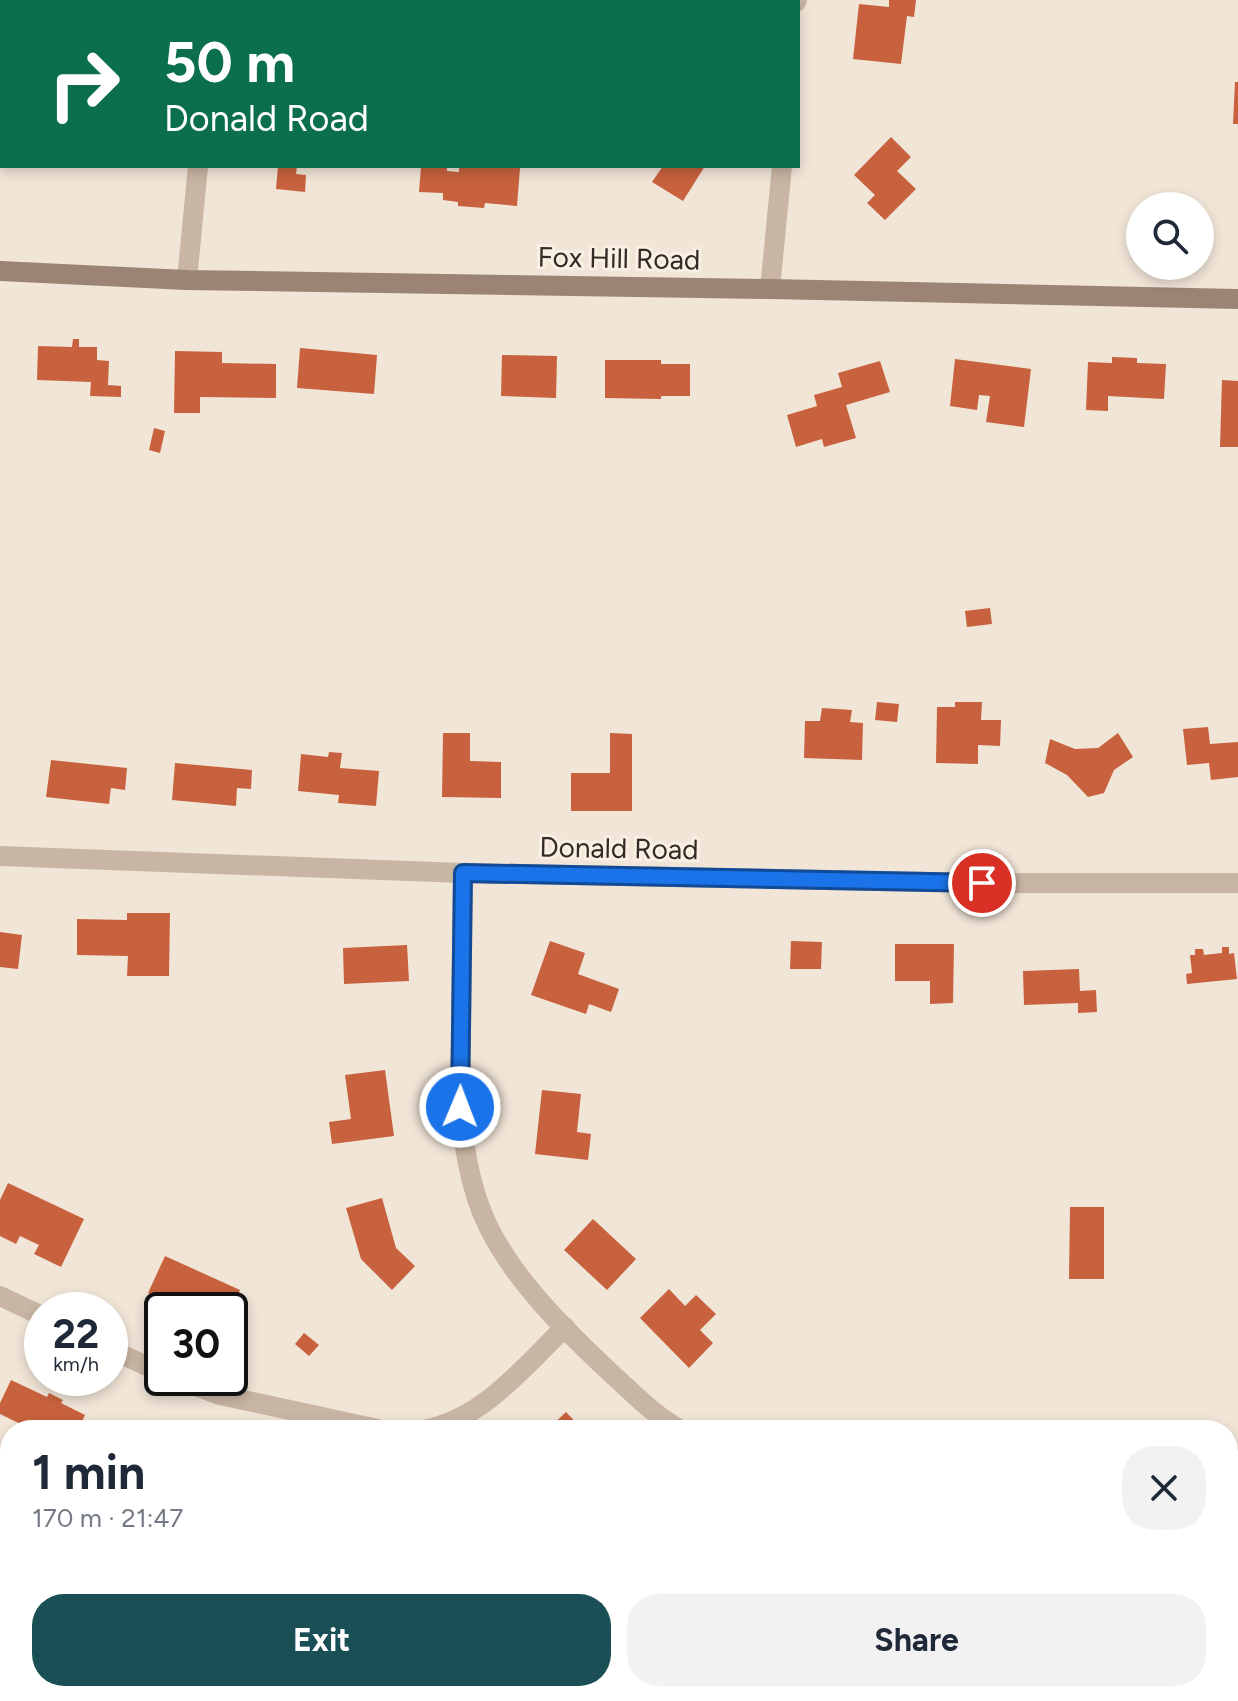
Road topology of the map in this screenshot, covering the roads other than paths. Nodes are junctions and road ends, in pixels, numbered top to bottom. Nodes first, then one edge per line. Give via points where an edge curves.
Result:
1 (198, 168) edge
2 (782, 168) edge
3 (0, 271) edge
4 (187, 280) junction
5 (770, 289) junction
6 (1238, 299) edge
7 (0, 856) edge
8 (463, 873) junction
9 (1238, 883) edge
10 (0, 1296) edge
11 (24, 1307) edge
12 (565, 1327) junction
13 (224, 1396) edge
14 (331, 1420) edge
15 (457, 1420) edge
16 (666, 1420) edge

1 - 4 street
2 - 5 street
3 - 4 street, Fox Hill Road
4 - 5 street, Fox Hill Road
5 - 6 street, Fox Hill Road
7 - 8 street, Donald Road
8 - 9 street, Donald Road
8 - 12 street via 460,1107 472,1180 502,1251
10 - 11 street
12 - 15 street via 498,1392
12 - 16 street
13 - 14 street

